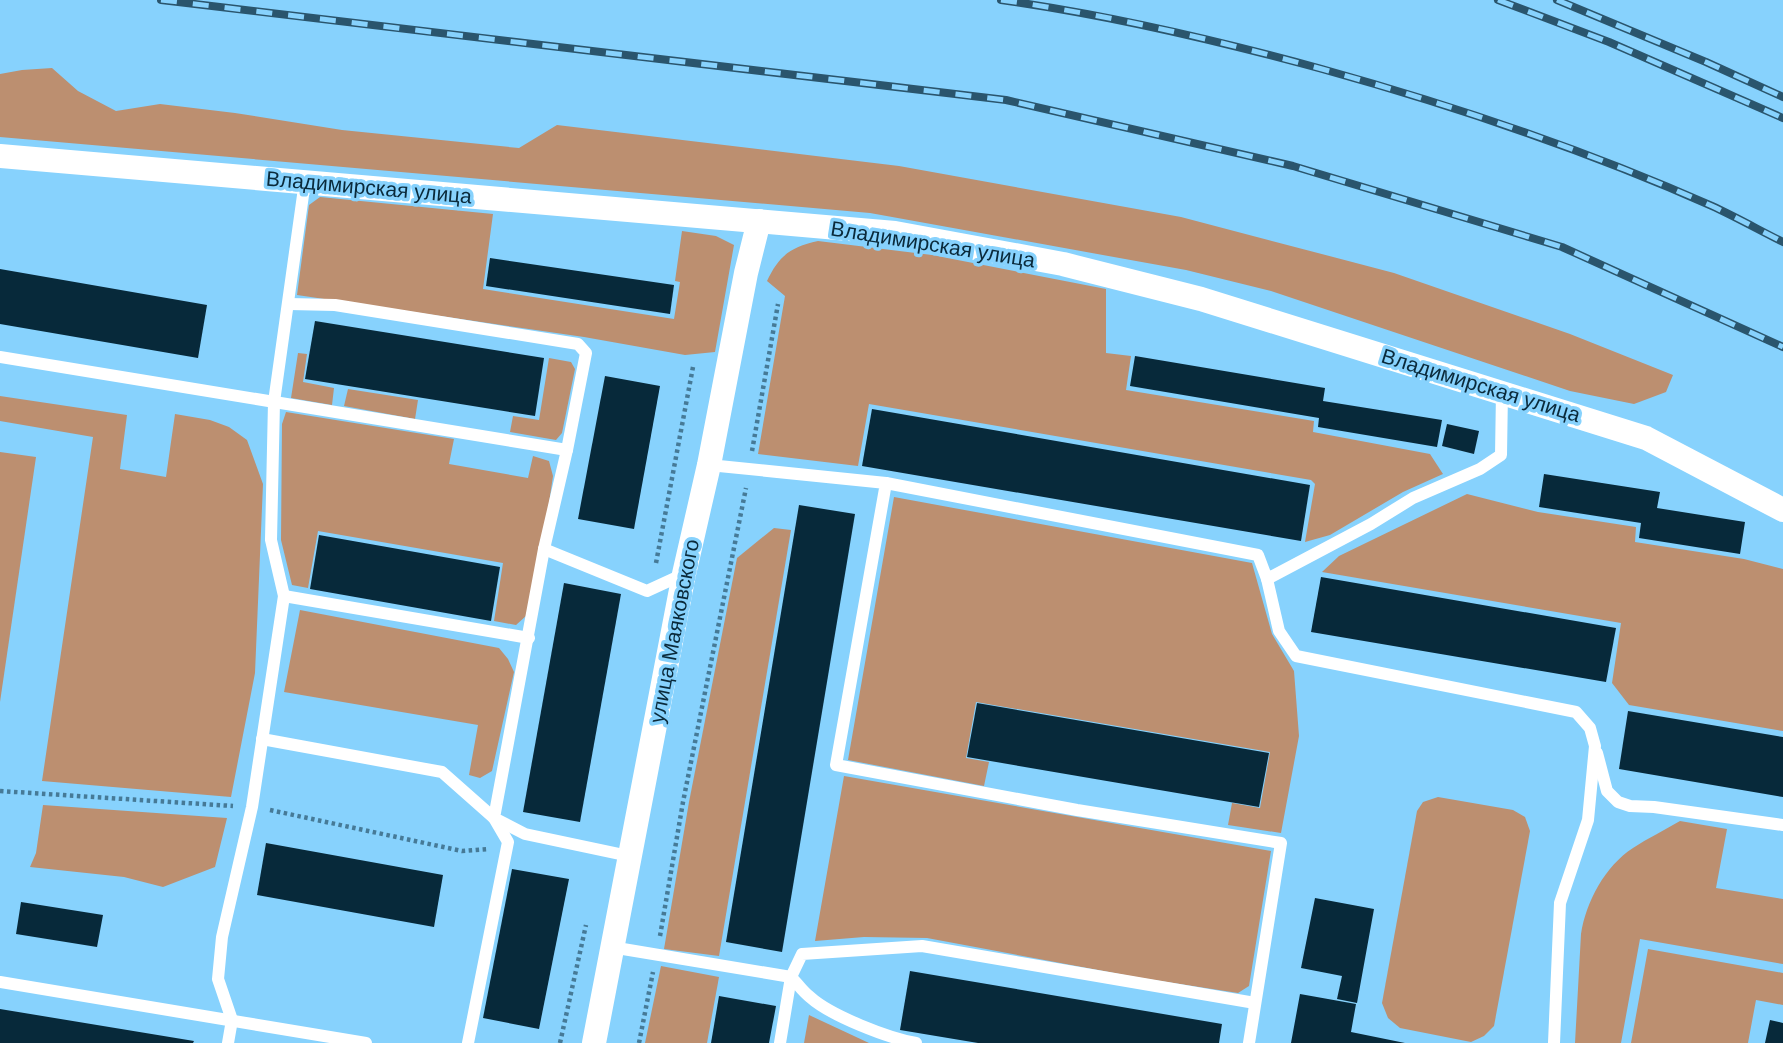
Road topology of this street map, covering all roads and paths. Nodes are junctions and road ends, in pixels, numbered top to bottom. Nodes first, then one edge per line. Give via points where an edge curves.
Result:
1 (0, 156) edge
2 (305, 181) junction
3 (760, 221) junction
4 (289, 304) junction
5 (778, 304) dead end
6 (0, 357) edge
7 (693, 366) dead end
8 (1502, 391) junction
9 (274, 401) junction
10 (566, 450) junction
11 (709, 465) junction
12 (749, 469) junction
13 (886, 483) junction
14 (1783, 510) edge
15 (544, 550) junction
16 (655, 569) dead end
17 (684, 574) junction
18 (1267, 579) junction
19 (284, 596) junction
20 (529, 638) junction
21 (262, 739) junction
22 (1595, 746) junction
23 (0, 791) edge
24 (252, 807) junction
25 (494, 818) junction
26 (1783, 825) edge
27 (508, 842) junction
28 (629, 856) junction
29 (589, 915) dead end
30 (611, 947) junction
31 (657, 954) junction
32 (792, 977) junction
33 (0, 982) edge
34 (1255, 1003) junction
35 (232, 1020) junction
36 (228, 1043) edge
37 (366, 1043) edge
38 (468, 1043) edge
39 (560, 1043) edge
40 (594, 1043) edge
41 (639, 1043) edge
42 (780, 1043) edge
43 (916, 1043) edge
44 (1249, 1043) edge
45 (1554, 1043) edge

1 - 2 street, Владимирская улица
2 - 3 street, Владимирская улица
2 - 4 lane
3 - 8 street, Владимирская улица via 895,233 1063,264 1201,299
3 - 11 street, улица Маяковского
4 - 9 lane
4 - 10 lane via 335,305 578,344 586,353
5 - 12 path
6 - 9 lane
7 - 16 path
8 - 14 street, Владимирская улица via 1646,438
8 - 18 lane via 1501,455
9 - 10 lane
9 - 19 lane via 271,540
10 - 15 lane
11 - 12 lane
11 - 17 street, улица Маяковского
12 - 13 lane
12 - 31 path
13 - 18 lane via 1258,555
13 - 34 lane via 836,765 1281,843
15 - 17 lane via 648,591
15 - 20 lane
17 - 28 street, улица Маяковского
18 - 22 lane via 1279,631 1296,656 1576,712 1590,728
19 - 20 lane
19 - 21 lane
20 - 25 lane
21 - 24 lane
21 - 25 lane via 442,772
22 - 26 lane via 1607,791 1618,802
22 - 45 lane via 1588,820 1560,903
23 - 24 path
24 - 27 path via 462,851
24 - 35 lane via 219,968 218,979
25 - 27 lane
25 - 28 lane via 524,834
27 - 38 lane
28 - 30 street, улица Маяковского
29 - 39 path
30 - 31 lane
30 - 40 street, улица Маяковского
31 - 32 lane
31 - 41 path
32 - 34 lane via 802,954 922,946
32 - 42 lane
32 - 43 lane via 810,998 837,1013 898,1040
33 - 35 lane
34 - 44 lane
35 - 36 lane
35 - 37 lane

